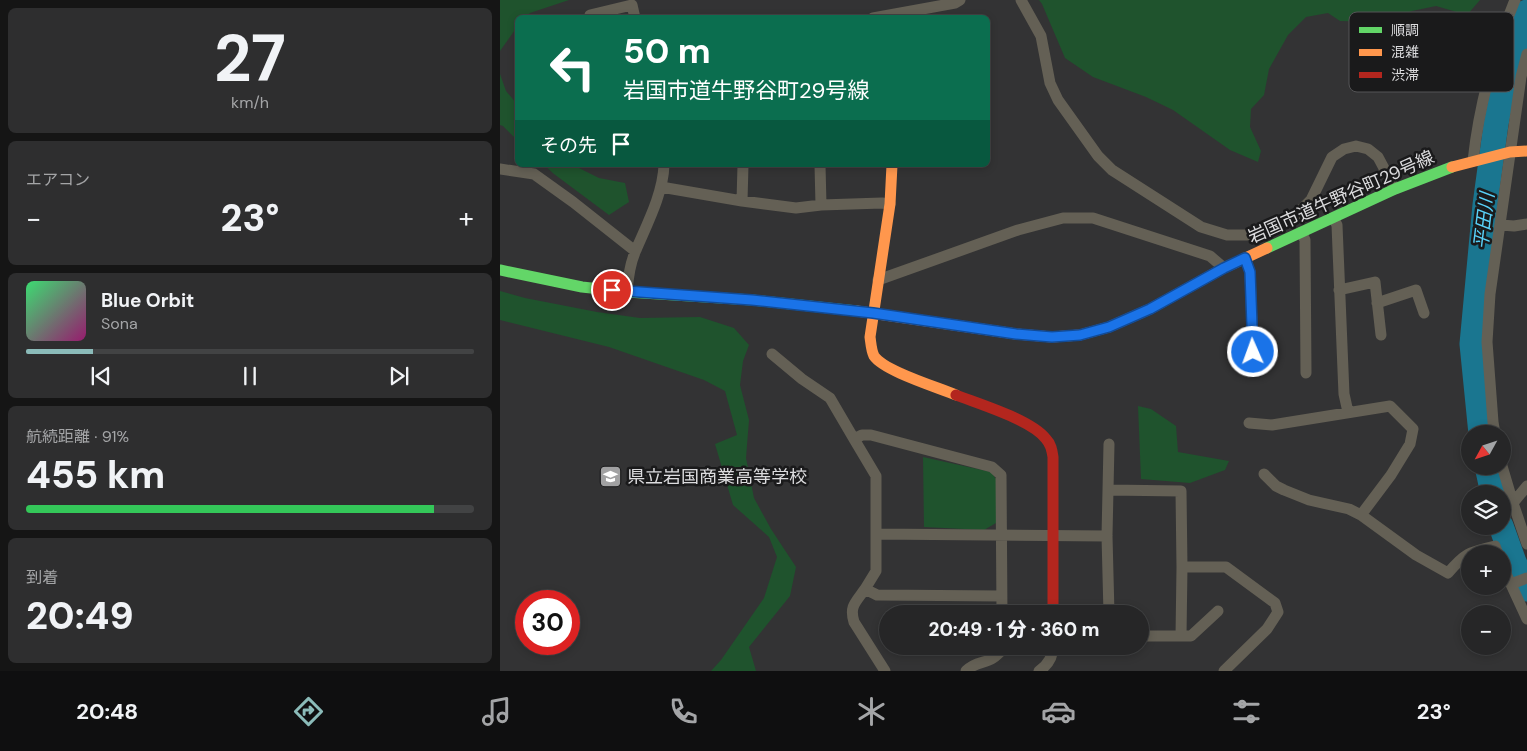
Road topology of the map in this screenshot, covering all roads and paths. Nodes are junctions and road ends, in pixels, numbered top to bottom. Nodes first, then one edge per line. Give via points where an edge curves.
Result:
1 (960, 0) edge
2 (1021, 0) edge
3 (1515, 0) edge
4 (1510, 12) edge
5 (590, 15) dead end
6 (634, 15) edge
7 (897, 15) edge
8 (1527, 54) edge
9 (1486, 92) edge
10 (1527, 151) edge
11 (1507, 153) junction
12 (1474, 160) junction
13 (664, 167) edge
14 (744, 167) edge
15 (820, 167) edge
16 (892, 167) edge
17 (500, 169) edge
18 (661, 187) junction
19 (1395, 189) junction
20 (742, 201) junction
21 (890, 204) junction
22 (821, 206) junction
23 (1333, 218) junction
24 (1527, 224) edge
25 (1501, 225) junction
26 (1302, 232) junction
27 (635, 251) junction
28 (1245, 258) junction
29 (1224, 268) junction
30 (500, 270) edge
31 (878, 280) junction
32 (1339, 290) junction
33 (627, 292) junction
34 (1377, 303) junction
35 (873, 313) junction
36 (1424, 313) dead end
37 (1381, 335) dead end
38 (1253, 352) dead end
39 (772, 354) dead end
40 (1306, 373) dead end
41 (1348, 412) junction
42 (1249, 423) dead end
43 (1494, 425) edge
44 (854, 438) junction
45 (1109, 444) dead end
46 (1264, 474) dead end
47 (1505, 475) edge
48 (1527, 486) edge
49 (1109, 490) junction
50 (1513, 503) junction
51 (1361, 515) junction
52 (876, 534) junction
53 (1002, 535) junction
54 (1053, 536) junction
55 (1107, 536) junction
56 (1527, 544) edge
57 (1461, 559) edge
58 (1182, 567) junction
59 (1527, 578) edge
60 (1511, 580) edge
61 (1513, 584) junction
62 (865, 589) junction
63 (1002, 596) junction
64 (1002, 605) edge
65 (1053, 605) edge
66 (1109, 605) edge
67 (1218, 611) dead end
68 (1527, 620) edge
69 (1149, 636) edge
70 (1181, 636) junction
71 (996, 655) edge
72 (1051, 655) edge
73 (1045, 670) edge
74 (884, 671) edge
75 (966, 671) edge
76 (1224, 671) edge

1 - 7 street
2 - 19 street via 1041,36 1050,83 1058,100 1098,156 1112,170 1201,227 1227,235 1247,235 1273,229 1293,218 1311,200 1332,157 1356,146 1368,149 1378,157
3 - 4 street
5 - 6 street via 632,5
8 - 11 street
9 - 12 street
10 - 11 street, 岩国市道牛野谷町29号線
11 - 12 street, 岩国市道牛野谷町29号線
11 - 25 street
12 - 19 street, 岩国市道牛野谷町29号線
13 - 18 street
14 - 20 street
15 - 22 street
16 - 21 street
17 - 27 street via 534,174
18 - 20 street
18 - 27 street
19 - 23 street, 岩国市道牛野谷町29号線
20 - 22 street via 796,208
21 - 22 street
21 - 31 street
23 - 26 street, 岩国市道牛野谷町29号線
23 - 32 street via 1337,225
24 - 25 street
25 - 43 street via 1490,294 1487,342
26 - 28 street, 岩国市道牛野谷町29号線
26 - 40 street via 1305,240
27 - 33 street
28 - 29 street, 岩国市道牛野谷町29号線
28 - 38 street via 1250,272
29 - 31 street via 1210,256 1093,218 1063,218 1018,230
29 - 35 street, 岩国市道牛野谷町29号線 via 1150,309 1109,327 1080,335 1016,334
30 - 33 street, 岩国市道牛野谷町29号線 via 582,287
31 - 35 street
32 - 34 street via 1375,282
32 - 41 street via 1344,394
33 - 35 street, 岩国市道牛野谷町29号線 via 752,300
34 - 36 street via 1416,290
34 - 37 street
35 - 54 street via 870,338 876,360 1029,424 1044,435 1052,446 1053,457
39 - 44 street via 830,398
41 - 42 street via 1272,425
41 - 51 street via 1390,406 1413,429 1410,444
44 - 52 street via 876,476
44 - 53 street via 871,435 992,467 1001,475
45 - 49 street
46 - 51 street via 1284,490
47 - 50 street
48 - 50 street
49 - 55 street
49 - 58 street via 1180,492
50 - 56 street
51 - 57 street via 1416,555 1448,573
52 - 53 street
52 - 62 street via 876,571
53 - 54 street
53 - 63 street
54 - 55 street
54 - 65 street
55 - 66 street
58 - 70 street
58 - 76 street via 1226,567 1275,603 1278,612 1266,629
59 - 61 street
60 - 61 street
61 - 68 street
62 - 63 street via 877,596
62 - 74 street via 853,605 851,614
63 - 64 street
67 - 70 street via 1191,636
69 - 70 street
71 - 75 street
72 - 73 street

